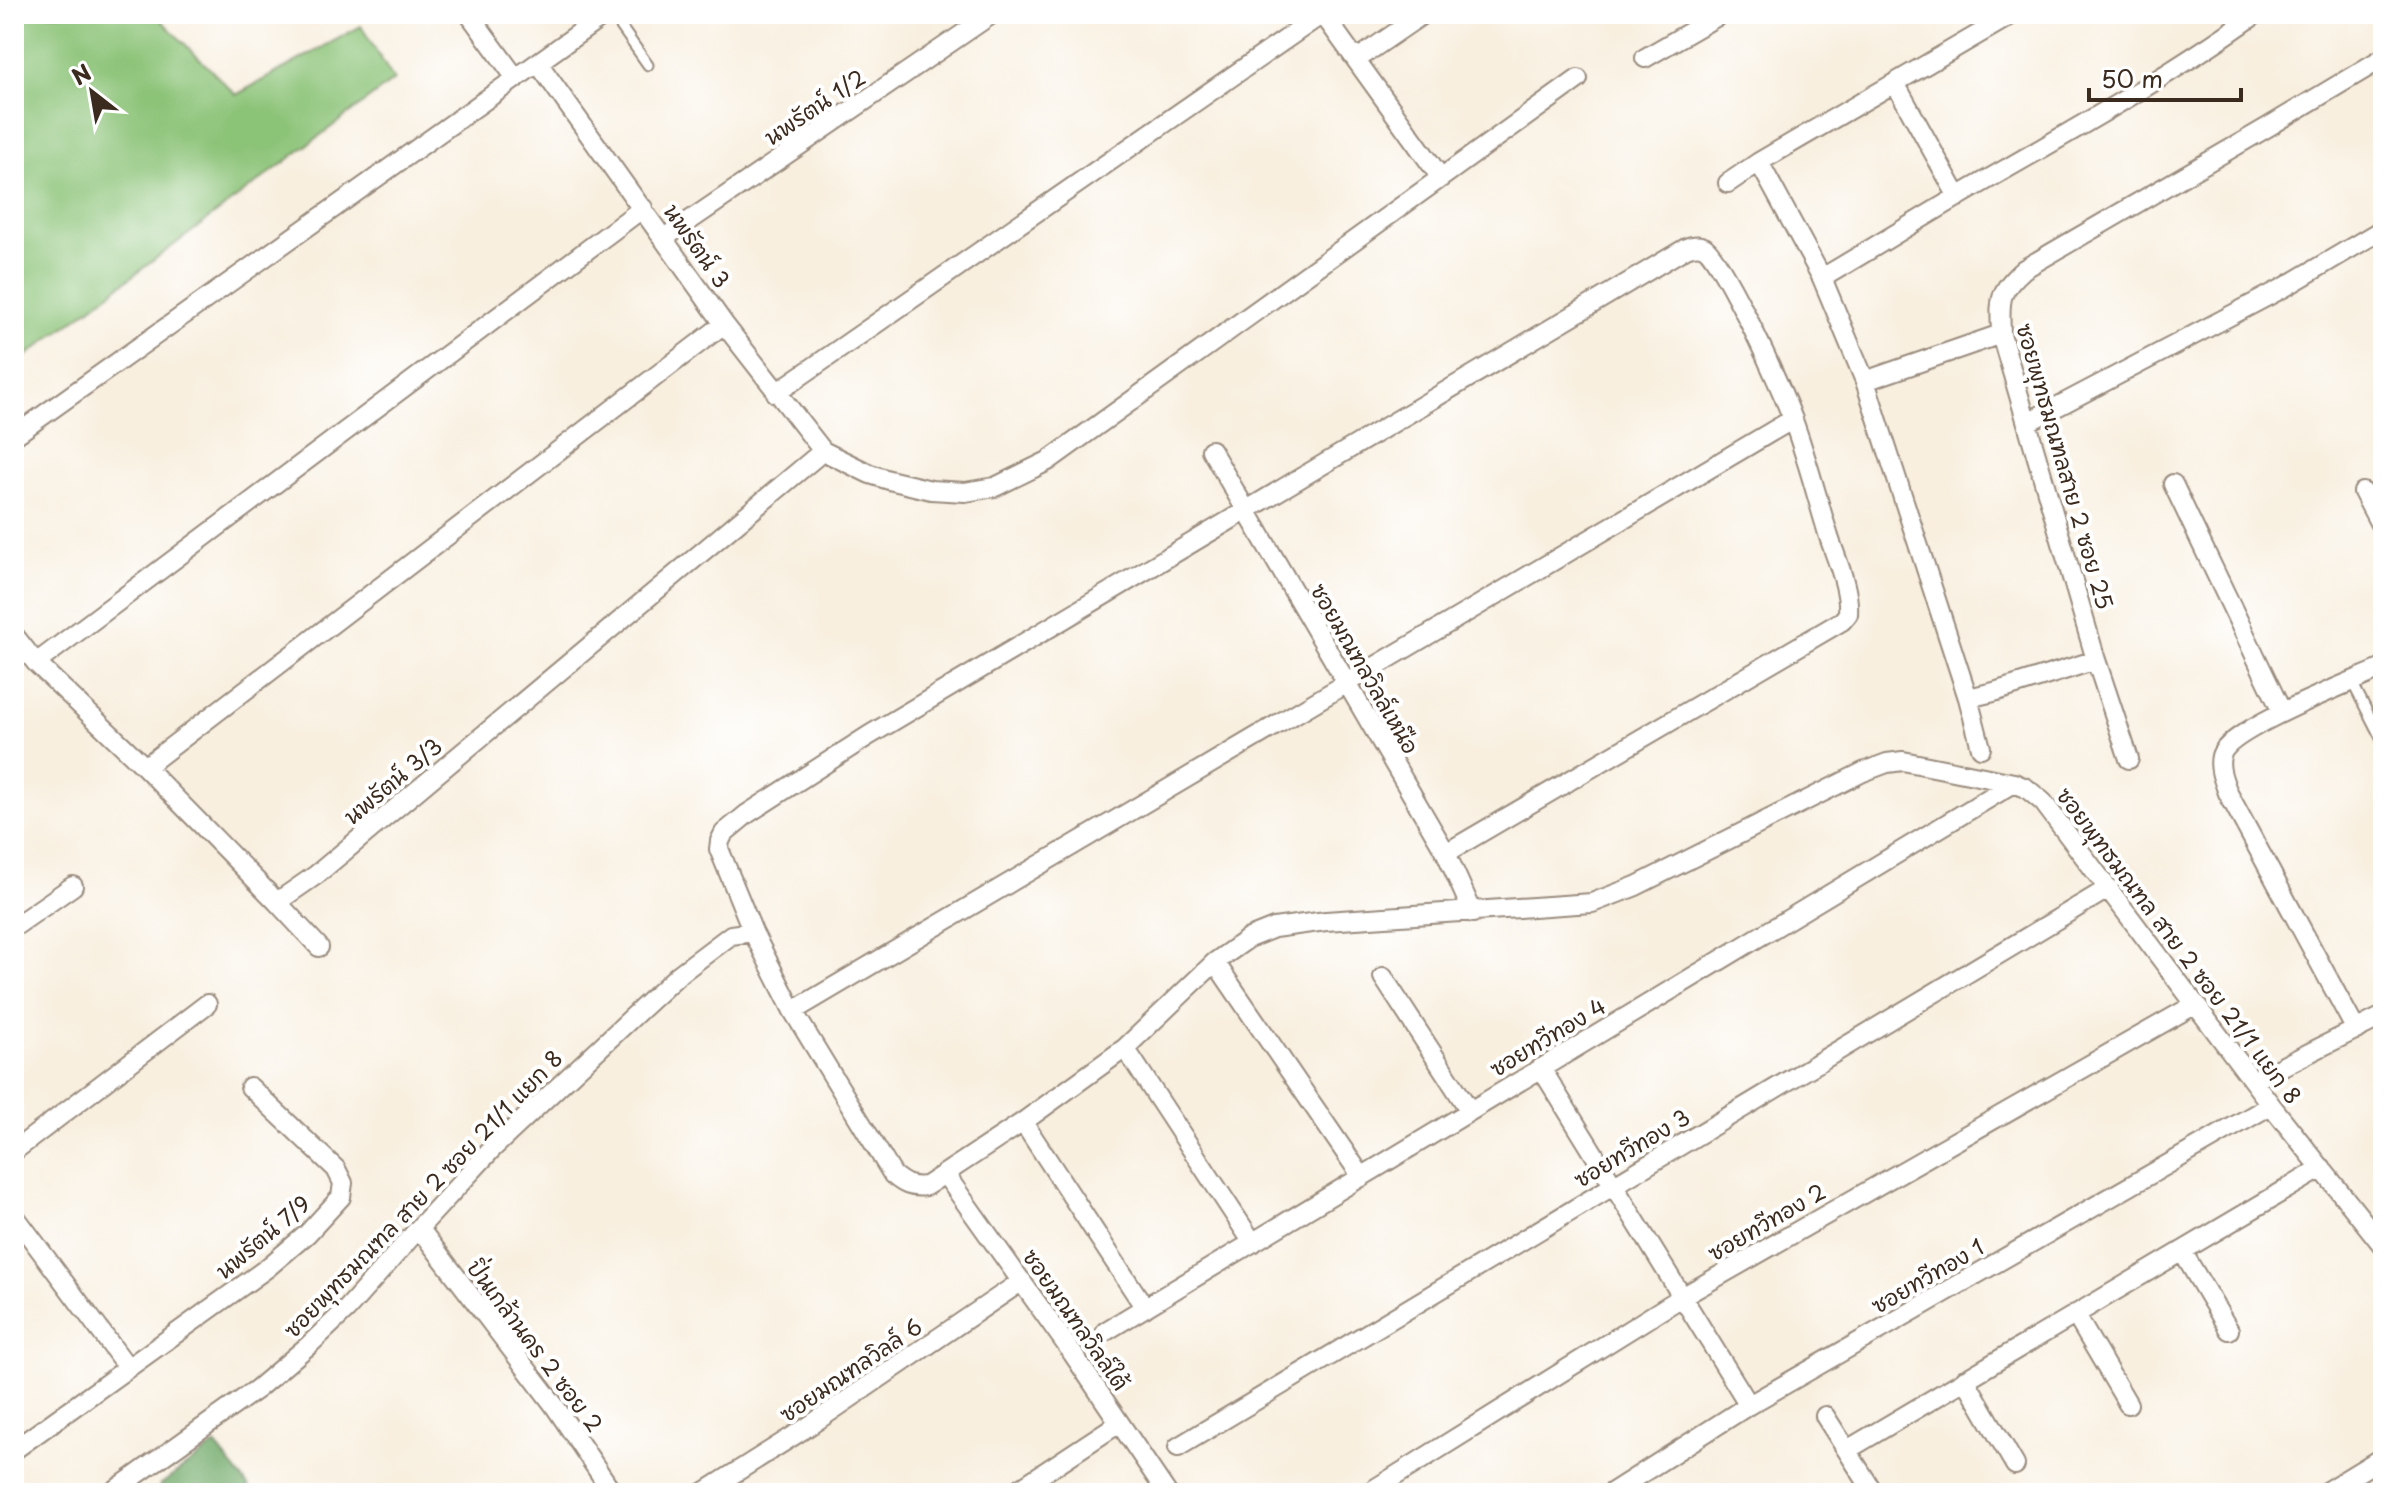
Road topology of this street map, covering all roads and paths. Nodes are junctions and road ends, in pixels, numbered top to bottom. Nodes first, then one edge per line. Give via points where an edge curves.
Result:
1 (469, 14) edge
2 (606, 14) edge
3 (612, 14) edge
4 (992, 14) edge
5 (1323, 14) edge
6 (1423, 14) edge
7 (1721, 14) edge
8 (2013, 14) edge
9 (2256, 14) edge
10 (1645, 58) dead end
11 (2383, 58) edge
12 (1356, 60) junction
13 (538, 63) junction
14 (648, 65) dead end
15 (515, 77) junction
16 (1578, 79) dead end
17 (1895, 83) junction
18 (1759, 162) junction
19 (1441, 178) junction
20 (1728, 183) dead end
21 (1958, 197) junction
22 (643, 208) junction
23 (2383, 229) edge
24 (664, 238) junction
25 (1822, 278) junction
26 (724, 324) junction
27 (2001, 334) junction
28 (1865, 381) junction
29 (776, 393) junction
30 (1793, 419) junction
31 (2028, 422) junction
32 (14, 436) edge
33 (1211, 450) dead end
34 (823, 451) junction
35 (2173, 484) dead end
36 (2363, 492) dead end
37 (1247, 511) junction
38 (2383, 530) edge
39 (14, 635) edge
40 (2096, 660) junction
41 (36, 663) junction
42 (2383, 668) edge
43 (2352, 682) junction
44 (1348, 684) junction
45 (1968, 698) junction
46 (2282, 712) junction
47 (2383, 742) edge
48 (1981, 748) dead end
49 (2129, 759) dead end
50 (145, 767) junction
51 (2014, 783) junction
52 (1446, 853) junction
53 (73, 886) dead end
54 (2109, 888) junction
55 (277, 902) junction
56 (1473, 913) junction
57 (14, 927) edge
58 (753, 932) junction
59 (319, 947) dead end
60 (1215, 962) junction
61 (1383, 977) dead end
62 (207, 1004) dead end
63 (2196, 1004) junction
64 (793, 1011) junction
65 (2383, 1016) edge
66 (2356, 1030) junction
67 (1125, 1048) junction
68 (1541, 1068) junction
69 (2253, 1081) junction
70 (250, 1087) dead end
71 (2271, 1105) junction
72 (1470, 1111) junction
73 (1023, 1122) junction
74 (14, 1151) edge
75 (2322, 1168) junction
76 (945, 1174) junction
77 (1362, 1177) junction
78 (1614, 1186) junction
79 (14, 1215) edge
80 (419, 1228) junction
81 (1253, 1243) junction
82 (2383, 1246) edge
83 (2182, 1251) junction
84 (1022, 1281) junction
85 (1682, 1297) junction
86 (1145, 1308) junction
87 (2075, 1314) junction
88 (2229, 1330) dead end
89 (1106, 1331) dead end
90 (128, 1368) junction
91 (1965, 1379) junction
92 (2128, 1404) dead end
93 (1749, 1405) junction
94 (1825, 1416) dead end
95 (1119, 1423) junction
96 (1178, 1447) dead end
97 (14, 1450) edge
98 (1847, 1450) junction
99 (2383, 1457) edge
100 (2015, 1465) dead end
101 (111, 1493) edge
102 (613, 1493) edge
103 (703, 1493) edge
104 (1013, 1493) edge
105 (1167, 1493) edge
106 (1368, 1493) edge
107 (1611, 1493) edge
108 (1874, 1493) edge
109 (2324, 1493) edge

1 - 15 street
2 - 13 street
3 - 14 lane
4 - 24 street, นพรัตน์ 1/2
5 - 12 street
5 - 29 street
6 - 12 street
7 - 10 street
8 - 17 street
9 - 21 street via 2117,106
11 - 27 street, ซอยพุทธมณฑลสาย 2 ซอย 25 via 2024,269 2007,284 2000,301
12 - 19 street
13 - 15 street
13 - 22 street, นพรัตน์ 3
15 - 32 street
16 - 19 street
17 - 18 street
17 - 21 street
18 - 20 street
18 - 25 street
19 - 34 street via 1048,461 995,487 931,490 870,474
21 - 25 street
22 - 24 street, นพรัตน์ 3
22 - 41 street
23 - 31 street via 2285,287
24 - 26 street, นพรัตน์ 3
25 - 28 street
26 - 29 street, นพรัตน์ 3
26 - 50 street
27 - 28 street
27 - 31 street, ซอยพุทธมณฑลสาย 2 ซอย 25
28 - 45 street
29 - 34 street, นพรัตน์ 3
30 - 37 street via 1730,286 1712,255 1696,245
30 - 44 street
30 - 52 street via 1844,585 1848,614
31 - 40 street, ซอยพุทธมณฑลสาย 2 ซอย 25
33 - 37 street, ซอยมณฑลวิลล์เหนือ
34 - 55 street, นพรัตน์ 3/3
35 - 46 street
36 - 38 street
37 - 44 street, ซอยมณฑลวิลล์เหนือ
37 - 58 street via 868,736 733,825 719,849
39 - 41 street
40 - 45 street
40 - 49 street, ซอยพุทธมณฑลสาย 2 ซอย 25
41 - 50 street
42 - 43 street
43 - 46 street
43 - 47 lane
44 - 52 street, ซอยมณฑลวิลล์เหนือ
44 - 64 street
45 - 48 street
46 - 66 street via 2231,742 2221,754 2220,771
50 - 55 street
51 - 54 street, ซอยพุทธมณฑล สาย 2 ซอย 21/1 แยก 8 via 2043,802
51 - 56 street, ซอยพุทธมณฑล สาย 2 ซอย 21/1 แยก 8 via 1903,761 1887,763 1614,896 1592,903
51 - 68 street, ซอยทวีทอง 4
52 - 56 street, ซอยมณฑลวิลล์เหนือ
53 - 57 street
54 - 63 street, ซอยพุทธมณฑล สาย 2 ซอย 21/1 แยก 8
54 - 78 street, ซอยทวีทอง 3
55 - 59 street
56 - 60 street, ซอยพุทธมณฑล สาย 2 ซอย 21/1 แยก 8 via 1274,928
58 - 64 street, ซอยพุทธมณฑล สาย 2 ซอย 21/1 แยก 8
58 - 80 street, ซอยพุทธมณฑล สาย 2 ซอย 21/1 แยก 8 via 731,935 668,984 493,1148
60 - 67 street, ซอยพุทธมณฑล สาย 2 ซอย 21/1 แยก 8
60 - 77 street
61 - 72 street
62 - 74 street
63 - 69 street, ซอยพุทธมณฑล สาย 2 ซอย 21/1 แยก 8
63 - 85 street, ซอยทวีทอง 2
64 - 76 street, ซอยพุทธมณฑล สาย 2 ซอย 21/1 แยก 8 via 893,1175 915,1187
65 - 66 street
66 - 69 street
67 - 73 street, ซอยพุทธมณฑล สาย 2 ซอย 21/1 แยก 8
67 - 81 street
68 - 72 street, ซอยทวีทอง 4
68 - 78 street
69 - 71 street, ซอยพุทธมณฑล สาย 2 ซอย 21/1 แยก 8
70 - 90 street, นพรัตน์ 7/9 via 336,1169 343,1183 341,1197 267,1268
71 - 75 street, ซอยพุทธมณฑล สาย 2 ซอย 21/1 แยก 8
71 - 93 street, ซอยทวีทอง 1
72 - 77 street, ซอยทวีทอง 4
73 - 76 street, ซอยพุทธมณฑล สาย 2 ซอย 21/1 แยก 8
73 - 86 street
75 - 82 street, ซอยพุทธมณฑล สาย 2 ซอย 21/1 แยก 8
75 - 83 street
76 - 84 street, ซอยมณฑลวิลล์ใต้
77 - 81 street, ซอยทวีทอง 4
78 - 85 street
78 - 96 street, ซอยทวีทอง 3
79 - 90 street
80 - 101 street, ซอยพุทธมณฑล สาย 2 ซอย 21/1 แยก 8 via 309,1345 257,1389
80 - 102 street, ปิ่นเกล้านคร 2 ซอย 2 via 554,1405
81 - 86 street, ซอยทวีทอง 4
83 - 87 street
83 - 88 street
84 - 95 street, ซอยมณฑลวิลล์ใต้
84 - 103 street, ซอยมณฑลวิลล์ 6
85 - 93 street
85 - 106 street, ซอยทวีทอง 2
86 - 89 street, ซอยทวีทอง 4
87 - 91 street
87 - 92 street
90 - 97 street
91 - 98 street
91 - 100 street
93 - 107 street, ซอยทวีทอง 1
94 - 98 street
95 - 104 street
95 - 105 street, ซอยมณฑลวิลล์ใต้
98 - 108 street
99 - 109 street

